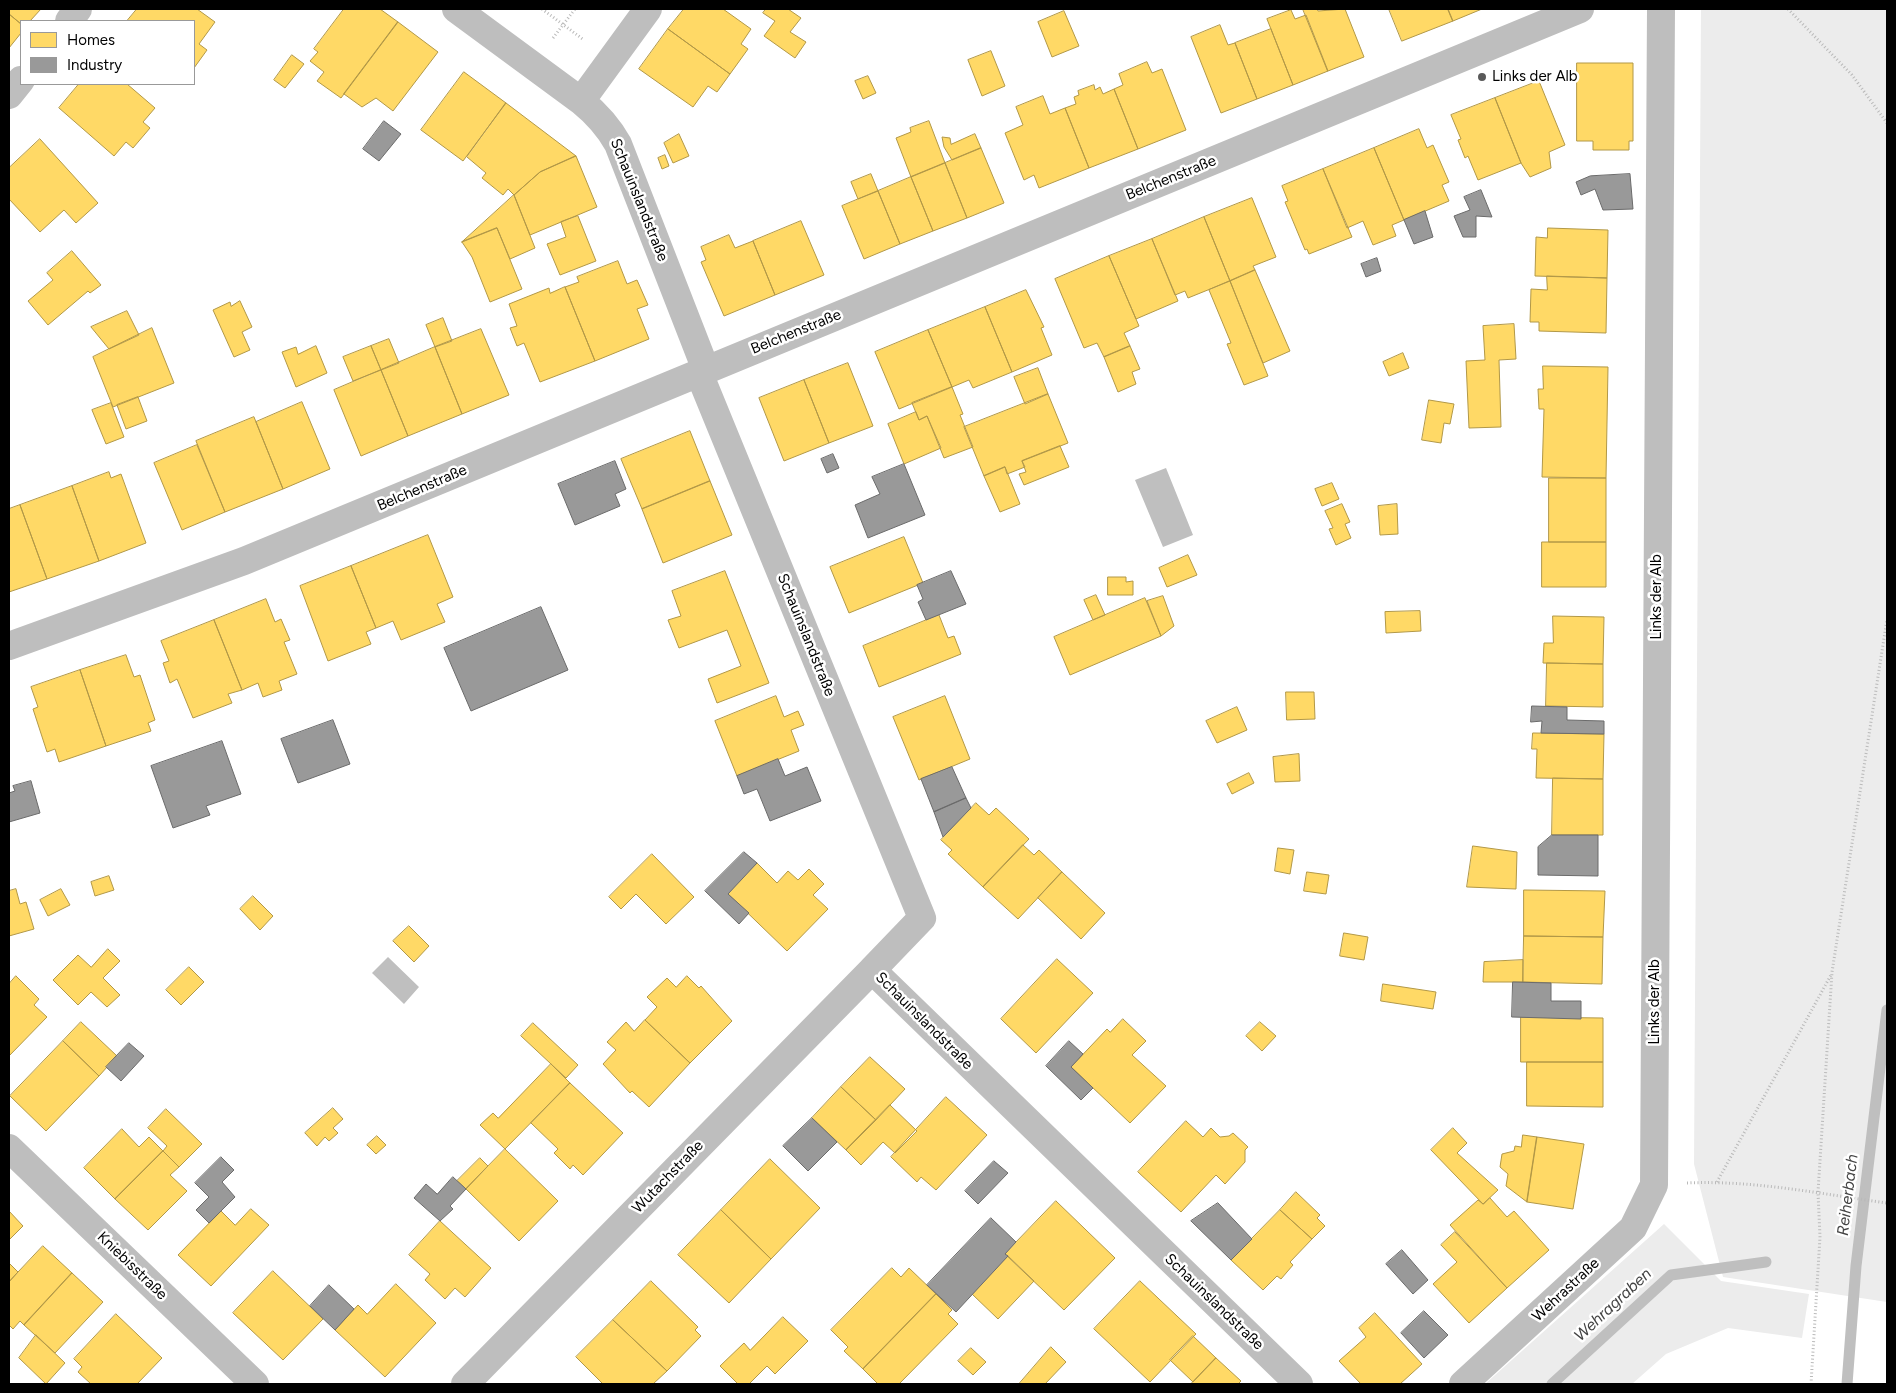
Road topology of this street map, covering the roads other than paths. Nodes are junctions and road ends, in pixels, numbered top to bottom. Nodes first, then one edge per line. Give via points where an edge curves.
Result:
1 (78, 9) edge
2 (456, 9) edge
3 (648, 9) edge
4 (1580, 9) edge
5 (1661, 9) edge
6 (70, 20) edge
7 (20, 81) edge
8 (9, 94) edge
9 (581, 101) junction
10 (702, 371) junction
11 (9, 646) edge
12 (872, 970) junction
13 (9, 1148) edge
14 (1654, 1185) joint
15 (255, 1384) edge
16 (465, 1384) edge
17 (1300, 1384) edge
18 (1463, 1384) edge

1 - 6 street
2 - 9 street, Schauinslandstraße
3 - 9 street
4 - 10 street, Belchenstraße
5 - 14 street, Links der Alb
7 - 8 street
9 - 10 street, Schauinslandstraße via 601,118 618,144
10 - 11 street, Belchenstraße via 244,561
10 - 12 street, Schauinslandstraße via 922,918
12 - 16 street, Wutachstraße
12 - 17 street, Schauinslandstraße
13 - 15 street, Kniebisstraße
14 - 18 street, Wehrastraße via 1633,1228

